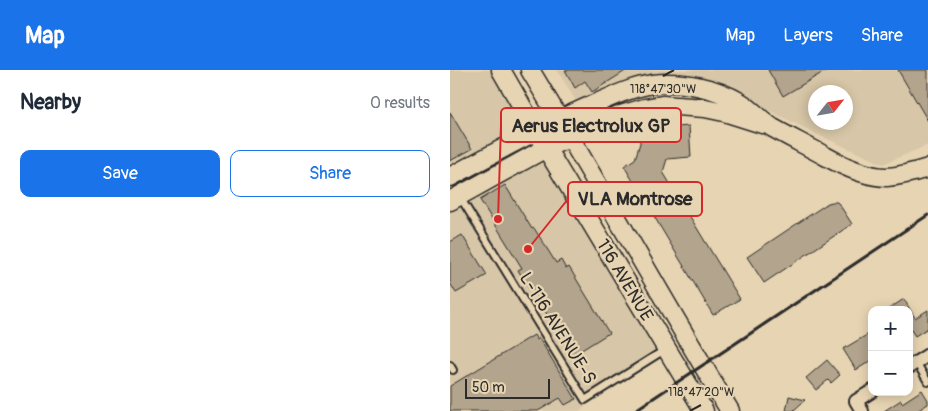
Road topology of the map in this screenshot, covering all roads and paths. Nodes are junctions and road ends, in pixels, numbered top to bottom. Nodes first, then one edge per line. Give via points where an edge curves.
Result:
1 (501, 70) edge
2 (530, 70) edge
3 (559, 119) junction
4 (772, 127) junction
5 (536, 130) junction
6 (570, 138) junction
7 (546, 148) junction
8 (928, 168) edge
9 (450, 177) edge
10 (455, 198) edge
11 (685, 337) junction
12 (666, 349) junction
13 (928, 355) edge
14 (913, 365) edge
15 (928, 382) edge
16 (868, 396) edge
17 (859, 406) edge
18 (704, 411) edge
19 (730, 411) edge

1 - 5 main road, 116 AVENUE
2 - 3 main road, 116 AVENUE
3 - 4 main road via 635,88 671,83 728,96
3 - 5 main road
3 - 6 main road, 116 AVENUE
4 - 6 main road via 724,112 662,105 621,115
4 - 8 main road via 859,172 887,176
5 - 7 main road, 116 AVENUE
5 - 9 main road
6 - 7 main road
6 - 11 main road, 116 AVENUE
7 - 10 main road
7 - 12 main road, 116 AVENUE
10 - 12 lane, L-116 AVENUE-S via 585,400
11 - 12 main road
11 - 19 main road, 116 AVENUE
12 - 18 main road, 116 AVENUE
13 - 14 street
14 - 15 lane
16 - 17 street

